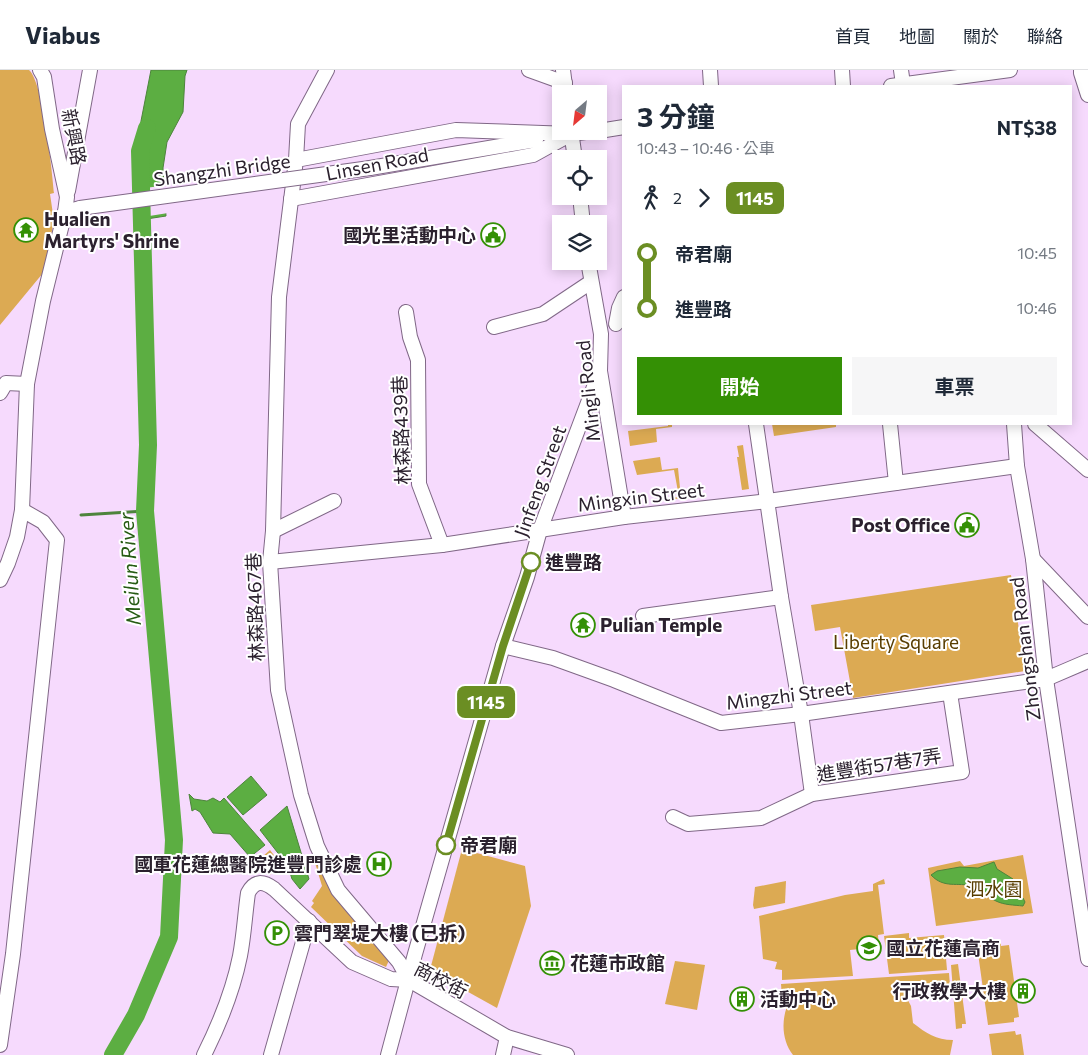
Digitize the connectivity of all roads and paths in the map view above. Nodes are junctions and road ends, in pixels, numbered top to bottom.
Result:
1 (40, 70) edge
2 (90, 70) edge
3 (327, 70) edge
4 (529, 70) edge
5 (710, 70) edge
6 (842, 70) edge
7 (901, 70) edge
8 (1010, 70) edge
9 (1081, 70) edge
10 (969, 77) edge
11 (565, 82) edge
12 (712, 85) edge
13 (843, 85) edge
14 (897, 85) edge
15 (1088, 95) edge
16 (622, 127) edge
17 (608, 130) edge
18 (552, 132) edge
19 (552, 135) edge
20 (558, 140) edge
21 (296, 160) junction
22 (370, 168) joint
23 (67, 197) junction
24 (291, 199) junction
25 (65, 212) junction
26 (589, 270) edge
27 (590, 282) junction
28 (622, 301) edge
29 (406, 312) dead end
30 (620, 324) edge
31 (494, 327) dead end
32 (601, 334) junction
33 (600, 371) junction
34 (27, 384) junction
35 (0, 394) edge
36 (756, 425) edge
37 (890, 425) edge
38 (1014, 425) edge
39 (1037, 425) edge
40 (1018, 466) junction
41 (1088, 470) edge
42 (896, 483) junction
43 (334, 501) dead end
44 (768, 501) junction
45 (22, 510) junction
46 (624, 517) junction
47 (540, 530) junction
48 (272, 531) junction
49 (442, 545) junction
50 (1033, 559) junction
51 (270, 562) junction
52 (0, 580) edge
53 (781, 597) junction
54 (643, 616) dead end
55 (1088, 617) edge
56 (503, 646) junction
57 (1088, 661) edge
58 (1046, 679) junction
59 (950, 693) junction
60 (801, 714) junction
61 (812, 794) junction
62 (673, 817) dead end
63 (309, 921) junction
64 (1086, 923) edge
65 (1088, 959) edge
66 (409, 980) junction
67 (507, 1037) junction
68 (0, 1044) edge
69 (204, 1055) edge
70 (271, 1055) edge
71 (388, 1055) edge
72 (503, 1055) edge
73 (568, 1055) edge

1 - 23 street, 新興路
2 - 23 street
3 - 21 street
4 - 11 street
5 - 12 street
6 - 13 street
7 - 14 street
8 - 10 street
9 - 15 street
10 - 14 street
16 - 17 street
18 - 21 street, Linsen Road
19 - 22 street, Linsen Road
20 - 24 street, Linsen Road
21 - 24 street
22 - 25 street, Shangzhi Bridge, bridge
23 - 25 street, 新興路
24 - 48 street, 林森路467巷
25 - 34 street, 新興路
26 - 27 street, Mingli Road
27 - 31 street
27 - 32 street, Mingli Road
28 - 30 street
29 - 49 street, 林森路439巷
30 - 32 street
32 - 33 street, Mingli Road
33 - 46 street, Mingli Road
33 - 47 street, Jinfeng Street
34 - 35 street
34 - 45 street, 新興路
36 - 44 street
37 - 42 street
38 - 40 street, Zhongshan Road
39 - 41 street
40 - 42 street, Mingxin Street
40 - 50 street, Zhongshan Road
42 - 44 street, Mingxin Street
43 - 48 street
44 - 46 street, Mingxin Street
44 - 53 street
45 - 52 street, 新興路
45 - 68 street
46 - 47 street, Mingxin Street
47 - 49 street, Mingxin Street
47 - 56 street, Jinfeng Street
48 - 51 street, 林森路467巷
49 - 51 street, Mingxin Street
50 - 55 street
50 - 58 street, Zhongshan Road
51 - 66 street, 林森路467巷
53 - 54 street
53 - 60 street
56 - 60 street, Mingzhi Street
56 - 66 street, Jinfeng Street
57 - 58 street, Mingzhi Street
58 - 59 street, Mingzhi Street
58 - 64 street, Zhongshan Road
59 - 60 street, Mingzhi Street
59 - 61 street, 進豐街57巷7弄
60 - 61 street
61 - 62 street, 進豐街57巷7弄
63 - 66 street, 商校街
63 - 69 street, 商校街
63 - 70 street
64 - 65 street, Zhongshan Road
66 - 67 street, 商校街
66 - 71 street, Jinfeng Street
67 - 72 street
67 - 73 street, 商校街

